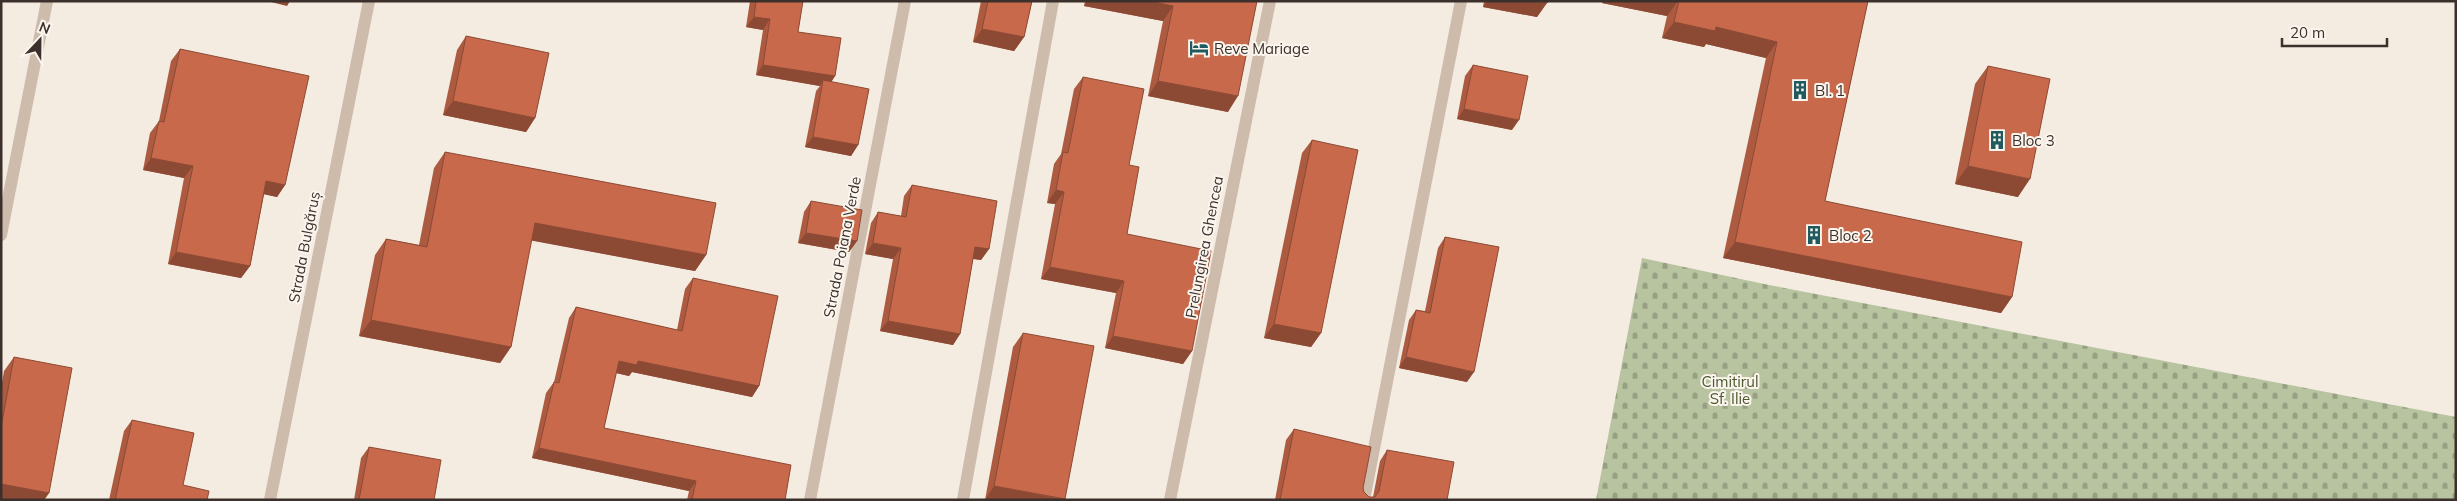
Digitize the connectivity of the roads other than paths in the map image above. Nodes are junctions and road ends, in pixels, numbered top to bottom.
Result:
1 (47, 1) edge
2 (369, 1) edge
3 (905, 1) edge
4 (1053, 1) edge
5 (1270, 1) edge
6 (1461, 1) edge
7 (1, 235) edge
8 (270, 500) edge
9 (810, 500) edge
10 (962, 500) edge
11 (1170, 500) edge
12 (1364, 500) edge

1 - 7 street
2 - 8 street, Strada Bulgăruș
3 - 9 street, Strada Poiana Verde
4 - 10 street
5 - 11 street, Prelungirea Ghencea
6 - 12 street

